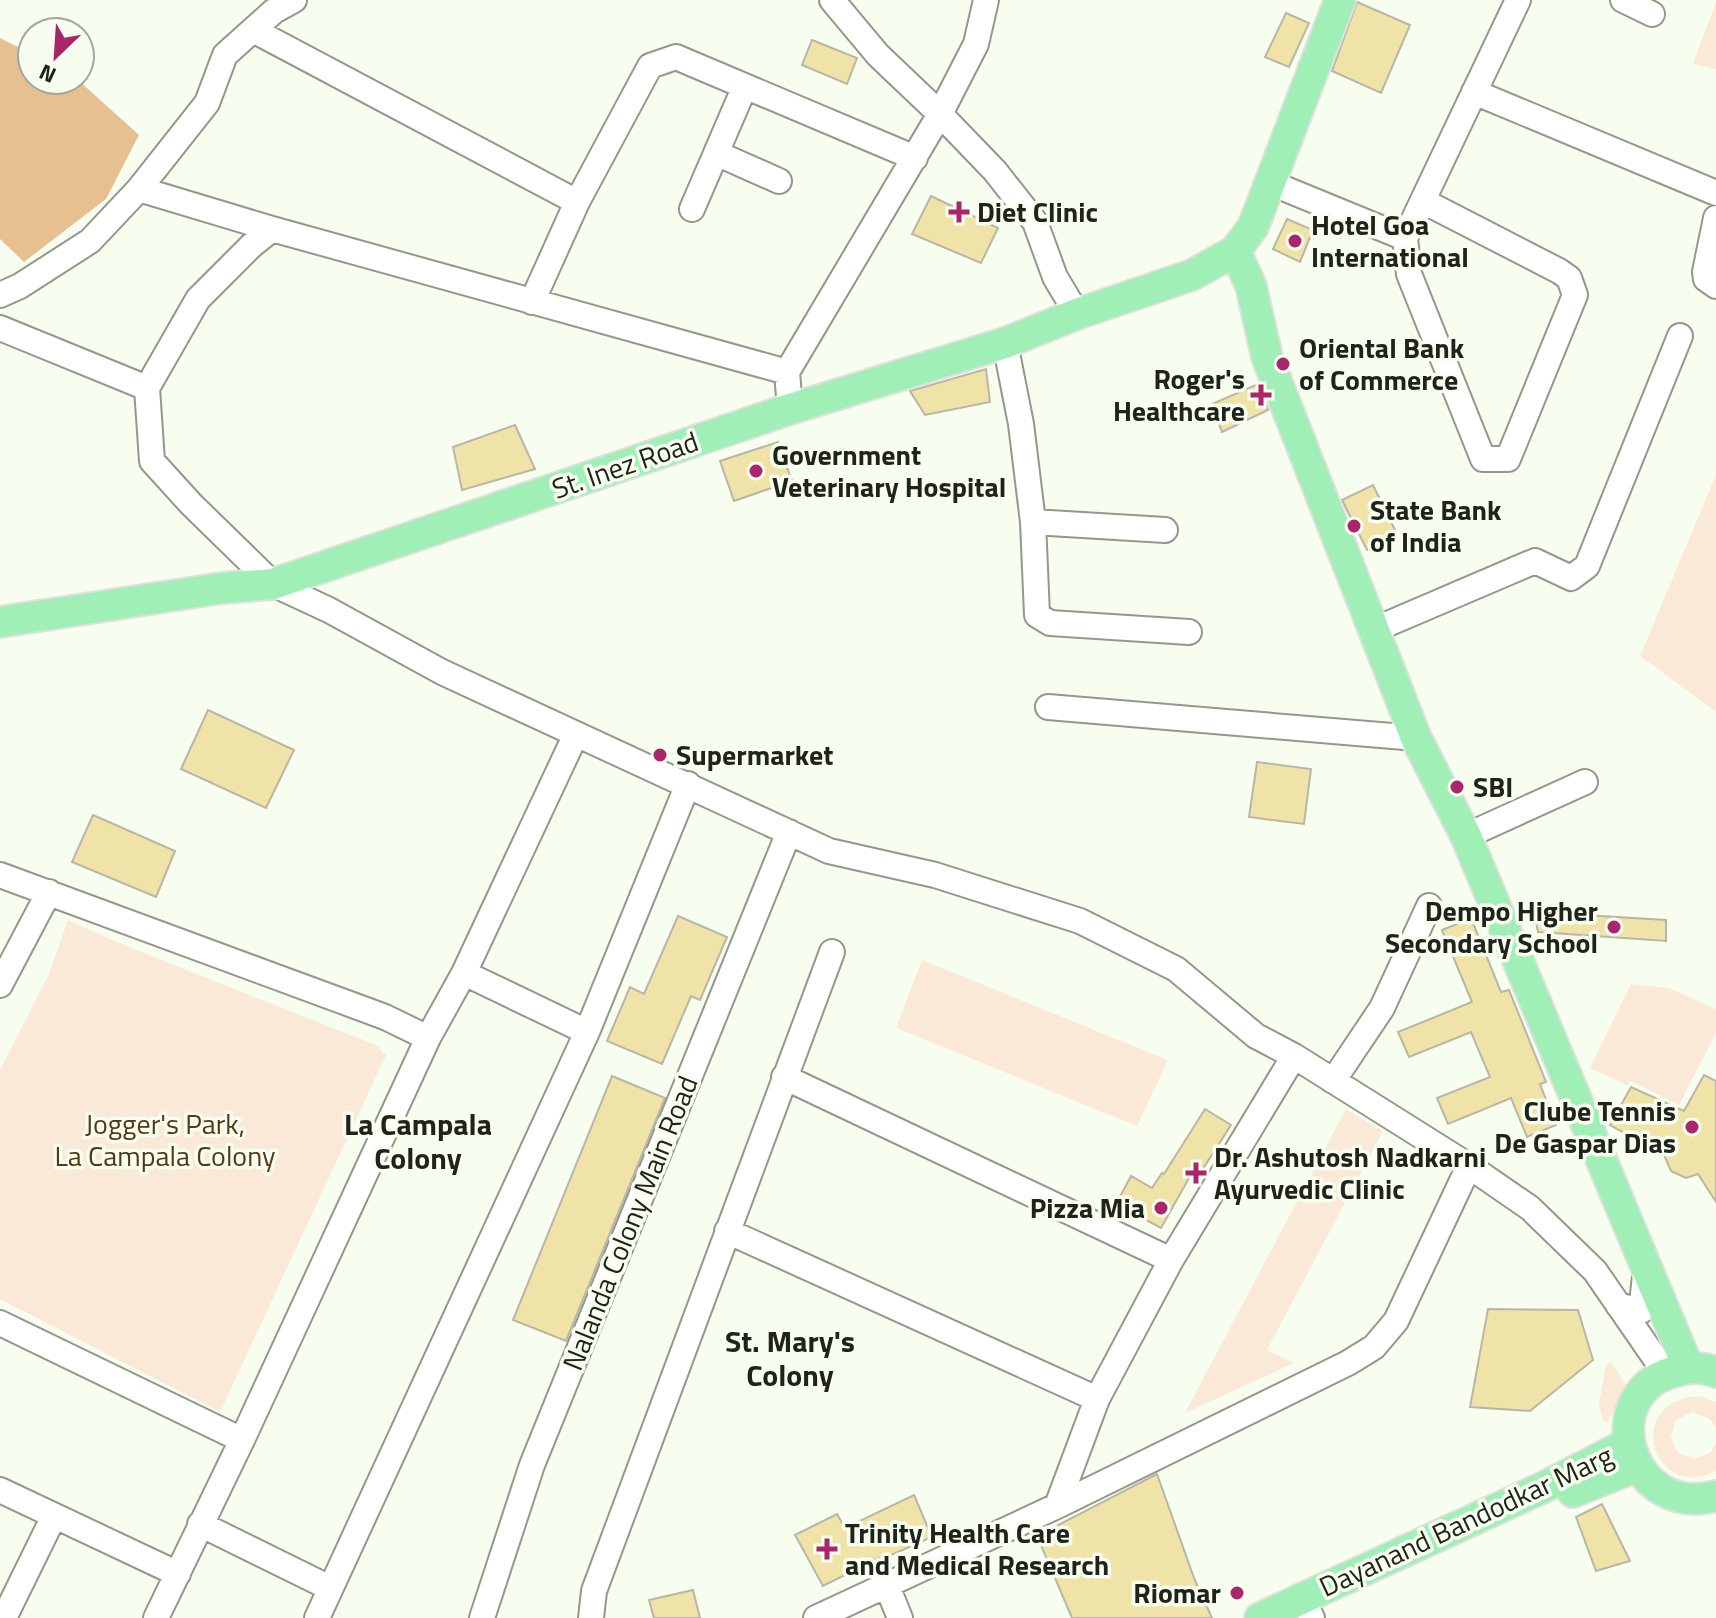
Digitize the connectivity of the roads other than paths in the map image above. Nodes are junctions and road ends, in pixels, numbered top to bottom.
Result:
1 (294, 0) edge
2 (832, 0) edge
3 (986, 0) edge
4 (1340, 0) edge
5 (1518, 0) edge
6 (1623, 0) edge
7 (1652, 14) dead end
8 (253, 30) junction
9 (745, 86) junction
10 (1474, 92) junction
11 (940, 114) junction
12 (716, 153) junction
13 (915, 158) junction
14 (779, 181) dead end
15 (1271, 183) junction
16 (139, 189) junction
17 (1716, 193) edge
18 (1423, 201) junction
19 (577, 202) junction
20 (692, 209) dead end
21 (1716, 218) edge
22 (272, 229) junction
23 (1405, 238) junction
24 (1235, 251) junction
25 (1716, 286) edge
26 (0, 295) edge
27 (532, 302) junction
28 (1077, 314) junction
29 (0, 328) edge
30 (1680, 336) dead end
31 (1005, 343) junction
32 (787, 372) junction
33 (147, 388) junction
34 (790, 409) junction
35 (1033, 522) junction
36 (1165, 530) dead end
37 (273, 584) junction
38 (0, 622) edge
39 (1376, 629) junction
40 (1189, 632) dead end
41 (1048, 707) dead end
42 (576, 734) junction
43 (1416, 738) junction
44 (1585, 782) dead end
45 (688, 784) junction
46 (789, 832) junction
47 (1466, 836) junction
48 (0, 875) edge
49 (49, 892) junction
50 (1429, 906) dead end
51 (832, 952) dead end
52 (464, 973) junction
53 (0, 985) edge
54 (587, 1032) junction
55 (428, 1038) junction
56 (1294, 1056) junction
57 (784, 1077) junction
58 (1333, 1081) junction
59 (1469, 1166) junction
60 (727, 1231) junction
61 (1171, 1260) junction
62 (1646, 1268) junction
63 (1618, 1305) junction
64 (0, 1323) edge
65 (1699, 1369) edge
66 (1097, 1399) junction
67 (242, 1440) junction
68 (1633, 1454) junction
69 (0, 1490) edge
70 (1716, 1496) edge
71 (1057, 1506) junction
72 (54, 1516) junction
73 (200, 1524) junction
74 (178, 1574) junction
75 (887, 1586) junction
76 (330, 1588) junction
77 (1307, 1617) edge
78 (4, 1618) edge
79 (156, 1618) edge
80 (317, 1618) edge
81 (482, 1618) edge
82 (591, 1618) edge
83 (816, 1618) edge
84 (900, 1618) edge
85 (1260, 1618) edge

1 - 8 street
2 - 11 street
3 - 11 street
4 - 15 main road
5 - 10 street
6 - 7 street
8 - 16 street
8 - 19 street
9 - 12 street
9 - 13 street
9 - 19 street
10 - 17 street
10 - 18 street
11 - 13 street
11 - 28 street
12 - 14 street
12 - 20 street
13 - 32 street
15 - 23 street
15 - 24 main road
16 - 22 street
16 - 26 street
18 - 23 street
18 - 23 street
19 - 27 street
21 - 25 street
22 - 27 street
22 - 33 street
24 - 28 main road, St. Inez Road
24 - 39 main road
27 - 32 street
28 - 31 main road, St. Inez Road
29 - 33 street
30 - 39 street
31 - 34 main road, St. Inez Road
31 - 35 street
32 - 34 street
33 - 37 street
34 - 37 main road, St. Inez Road
35 - 36 street
35 - 40 street
37 - 38 main road, St. Inez Road
37 - 42 street
39 - 43 main road
41 - 43 street
42 - 45 street
42 - 52 street
43 - 47 main road
44 - 47 street
45 - 46 street
45 - 54 street
46 - 56 street
46 - 81 street, Nalanda Colony Main Road
47 - 62 main road
48 - 49 street
49 - 53 street
49 - 55 street
50 - 58 street
51 - 57 street
52 - 54 street
52 - 55 street
54 - 76 street
55 - 67 street
56 - 58 street
56 - 61 street
57 - 60 street
57 - 61 street
58 - 59 street
59 - 63 street
59 - 71 street
60 - 66 street
60 - 82 street
61 - 66 street
62 - 63 street
62 - 65 main road
63 - 65 street
64 - 67 street
65 - 68 main road
66 - 71 street
67 - 73 street
68 - 70 main road
68 - 77 main road, Dayanand Bandodkar Marg
68 - 85 main road, Dayanand Bandodkar Marg
69 - 72 street
71 - 75 street
72 - 74 street
72 - 78 street
73 - 74 street
73 - 76 street
74 - 79 street
75 - 83 street
75 - 84 street
76 - 80 street

